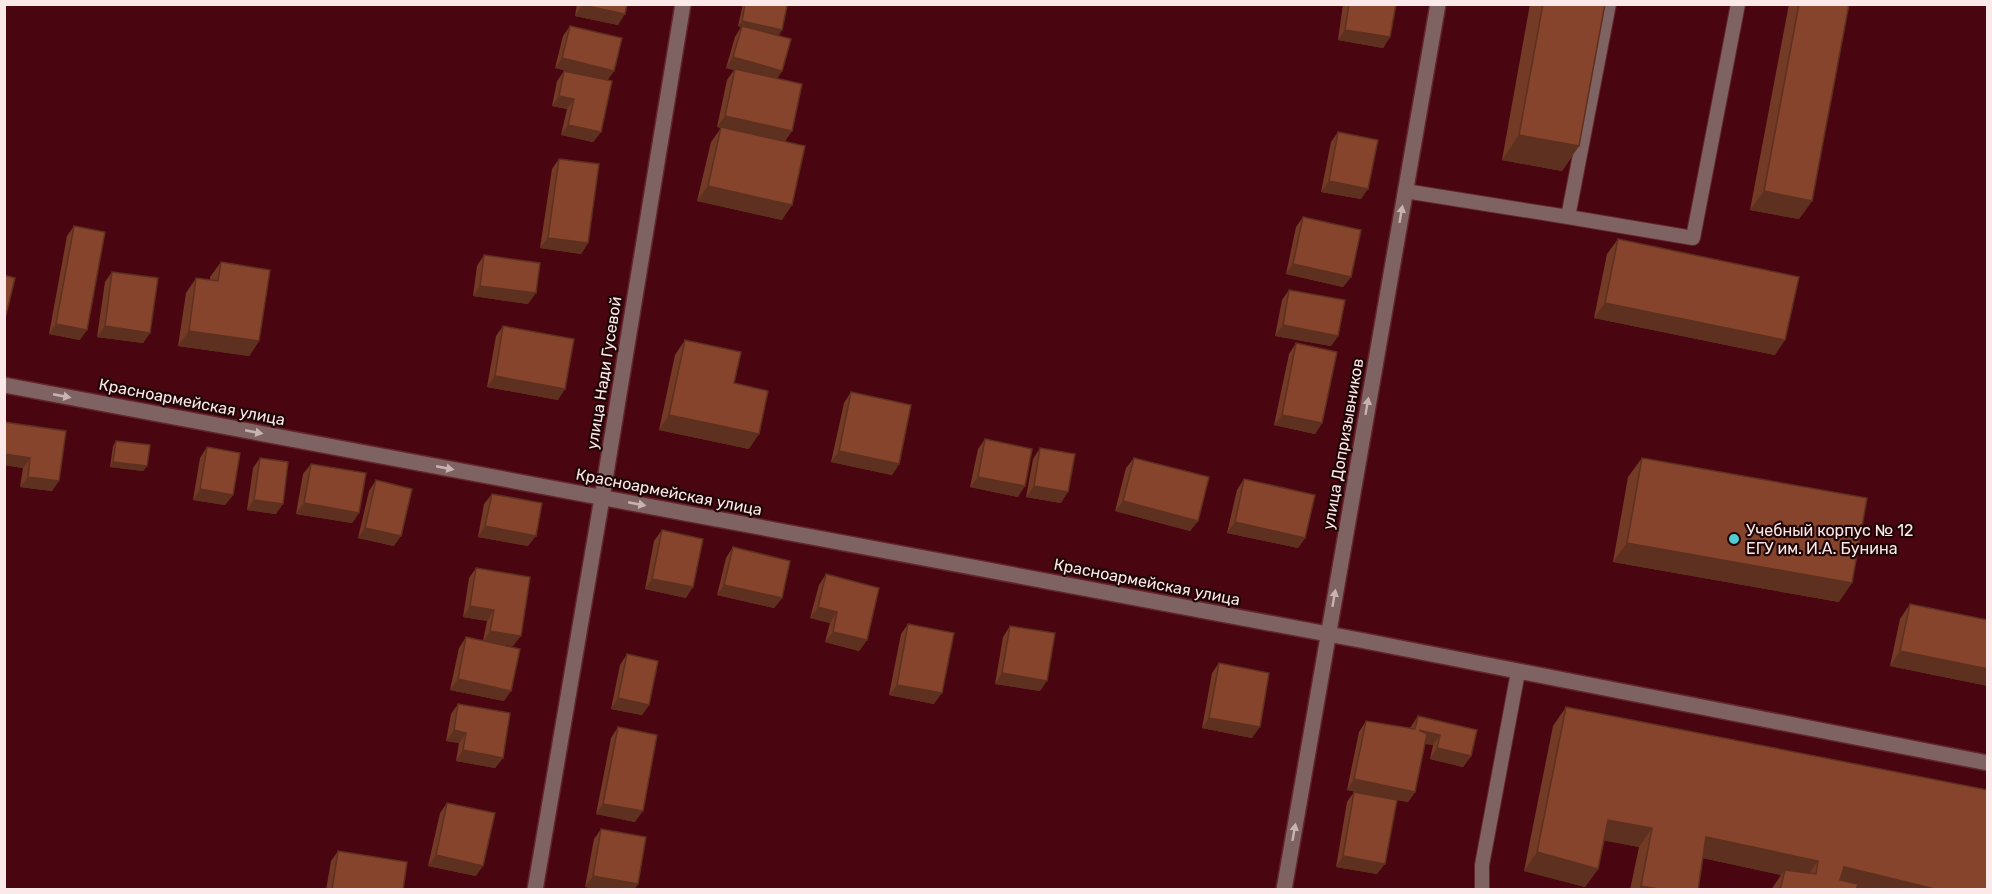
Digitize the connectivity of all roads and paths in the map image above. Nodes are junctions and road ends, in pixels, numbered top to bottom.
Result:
1 (683, 4) edge
2 (1438, 4) edge
3 (1609, 4) edge
4 (1738, 4) edge
5 (1405, 191) junction
6 (1568, 217) junction
7 (4, 385) edge
8 (602, 498) junction
9 (1328, 635) junction
10 (1518, 672) junction
11 (1988, 763) edge
12 (535, 890) edge
13 (1284, 890) edge
14 (1482, 890) edge

1 - 8 street, улица Нади Гусевой
2 - 5 street, улица Допризывников
3 - 6 lane
4 - 6 lane
5 - 6 lane
9 -> 5 street, улица Допризывников
7 -> 8 street, Красноармейская улица
8 -> 9 street, Красноармейская улица
8 - 12 street, улица Нади Гусевой
9 - 10 street, Красноармейская улица
13 -> 9 street, улица Допризывников
10 - 11 street, Красноармейская улица
10 - 14 lane

